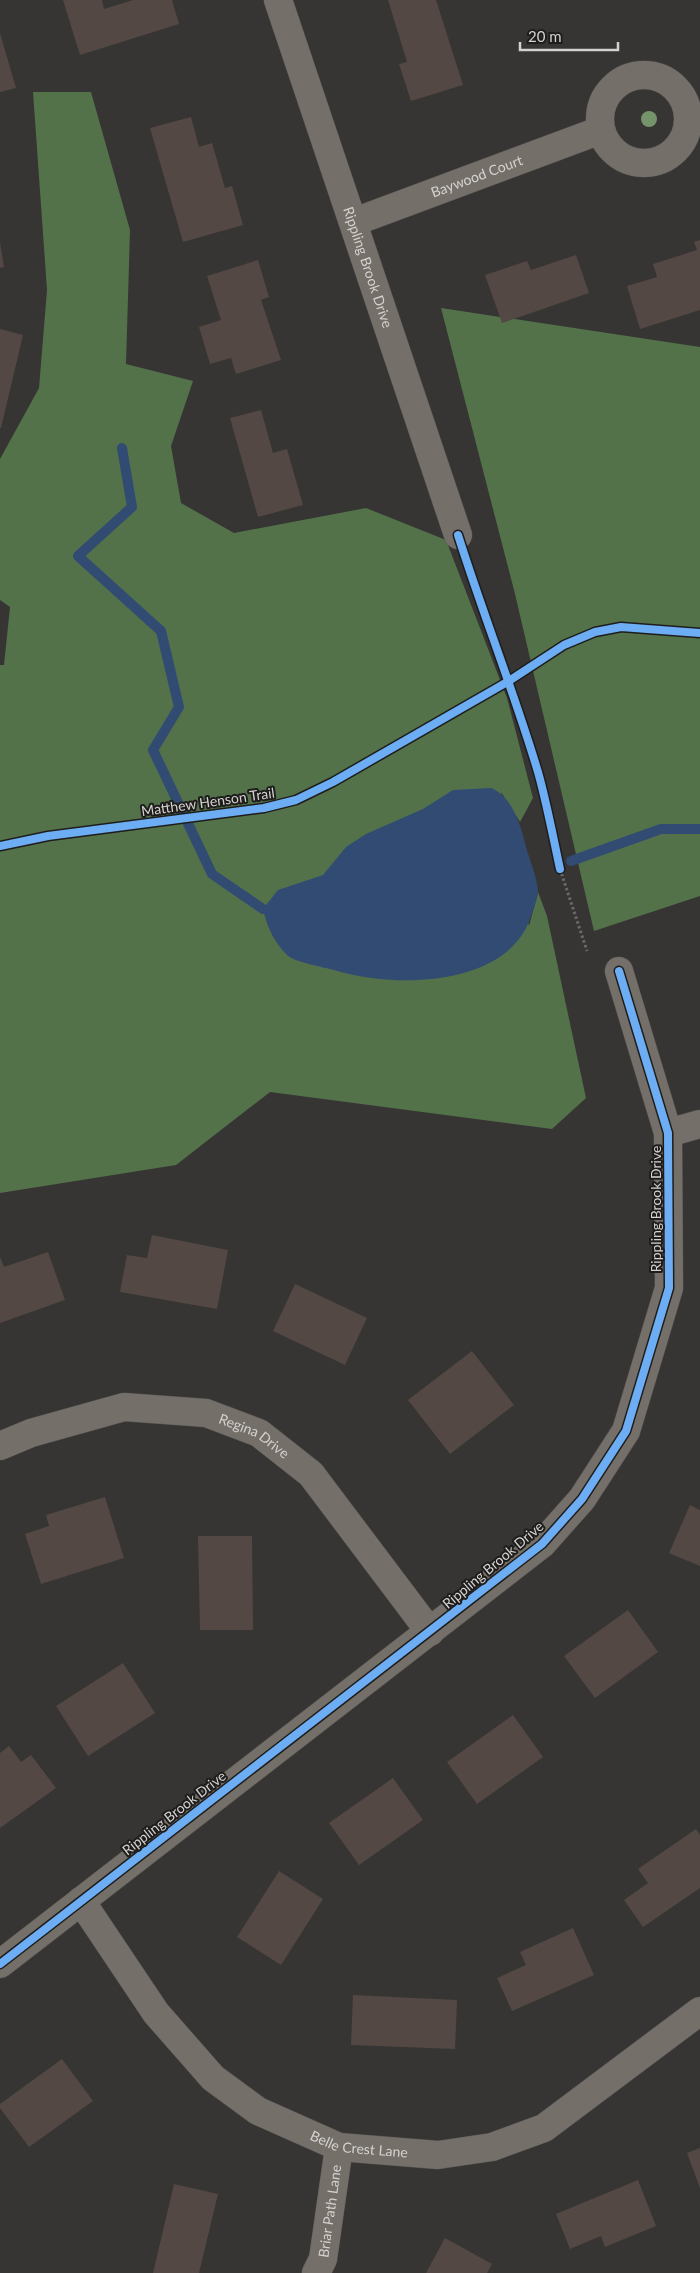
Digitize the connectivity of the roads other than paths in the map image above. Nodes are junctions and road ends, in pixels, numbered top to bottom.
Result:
1 (278, 0) edge
2 (601, 130) dead end
3 (354, 222) junction
4 (458, 535) dead end
5 (619, 971) dead end
6 (700, 1124) edge
7 (668, 1134) junction
8 (0, 1446) edge
9 (430, 1632) junction
10 (80, 1901) junction
11 (0, 1964) edge
12 (700, 2010) edge
13 (339, 2147) junction
14 (316, 2273) edge

1 - 3 street, Rippling Brook Drive
2 - 3 street, Baywood Court
3 - 4 street, Rippling Brook Drive
5 - 7 street, Rippling Brook Drive
6 - 7 street
7 - 9 street, Rippling Brook Drive
8 - 9 street, Regina Drive
9 - 10 street, Rippling Brook Drive
10 - 11 street, Rippling Brook Drive
10 - 13 street, Belle Crest Lane
12 - 13 street, Belle Crest Lane
13 - 14 street, Briar Path Lane

